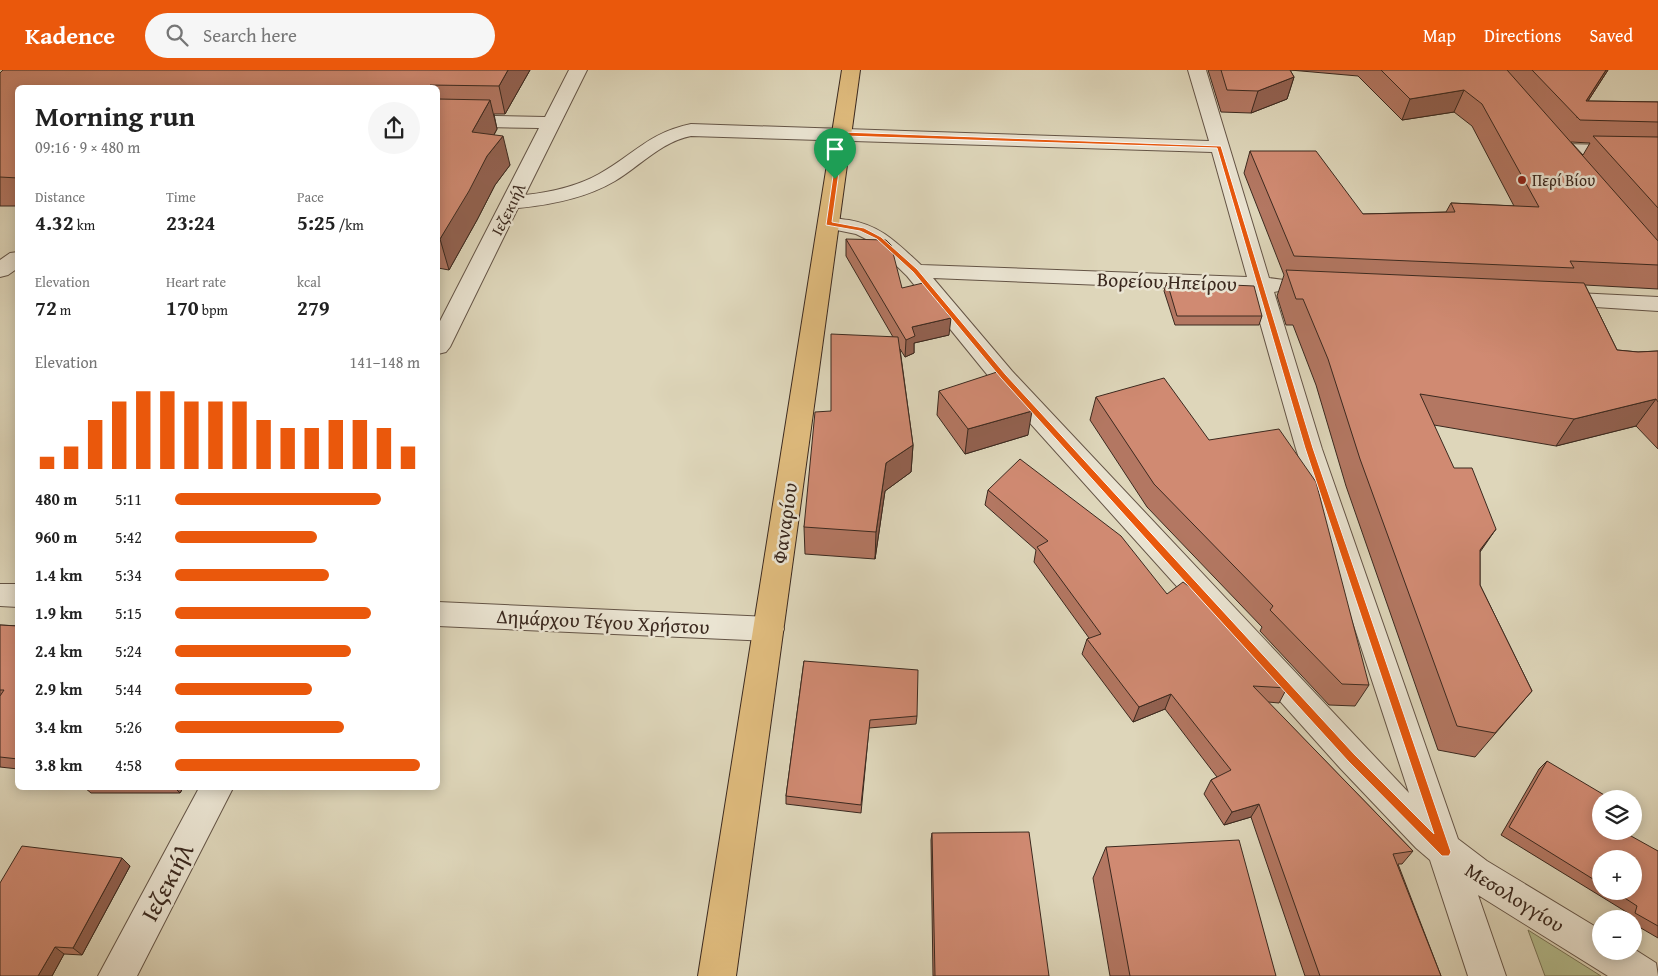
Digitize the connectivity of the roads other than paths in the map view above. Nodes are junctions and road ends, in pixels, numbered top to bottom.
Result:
1 (578, 70) edge
2 (851, 70) edge
3 (1197, 70) edge
4 (440, 120) edge
5 (551, 123) junction
6 (842, 134) junction
7 (1549, 135) edge
8 (1219, 147) junction
9 (1562, 150) junction
10 (1658, 152) edge
11 (1575, 165) edge
12 (511, 203) junction
13 (829, 223) junction
14 (15, 260) edge
15 (0, 270) edge
16 (915, 270) junction
17 (1260, 284) junction
18 (1300, 286) edge
19 (1539, 298) edge
20 (1658, 304) edge
21 (440, 343) edge
22 (0, 595) edge
23 (15, 596) edge
24 (440, 614) edge
25 (769, 629) junction
26 (215, 790) edge
27 (1446, 852) junction
28 (1592, 945) edge
29 (1617, 960) edge
30 (117, 976) edge
31 (717, 976) edge
32 (1487, 976) edge
33 (1643, 976) edge

1 - 5 street, Ιεζεκιήλ
2 - 6 main road, Φαναρίου
3 - 8 street
4 - 5 street
5 - 12 street, Ιεζεκιήλ
6 - 8 street
6 - 12 street
6 - 13 main road, Φαναρίου
7 - 9 street
8 - 17 street
9 - 10 street
9 - 11 street
12 - 21 street, Ιεζεκιήλ
13 - 16 street, Μεσολογγίου
13 - 25 main road, Φαναρίου
14 - 15 street
16 - 17 street, Βορείου Ηπείρου
16 - 27 street, Μεσολογγίου
17 - 18 street, Βορείου Ηπείρου
17 - 27 street
19 - 20 street
22 - 23 street
24 - 25 street, Δημάρχου Τέγου Χρήστου
25 - 31 main road, Φαναρίου
26 - 30 street, Ιεζεκιήλ
27 - 28 street, Μεσολογγίου
27 - 32 street
29 - 33 street, Μεσολογγίου

